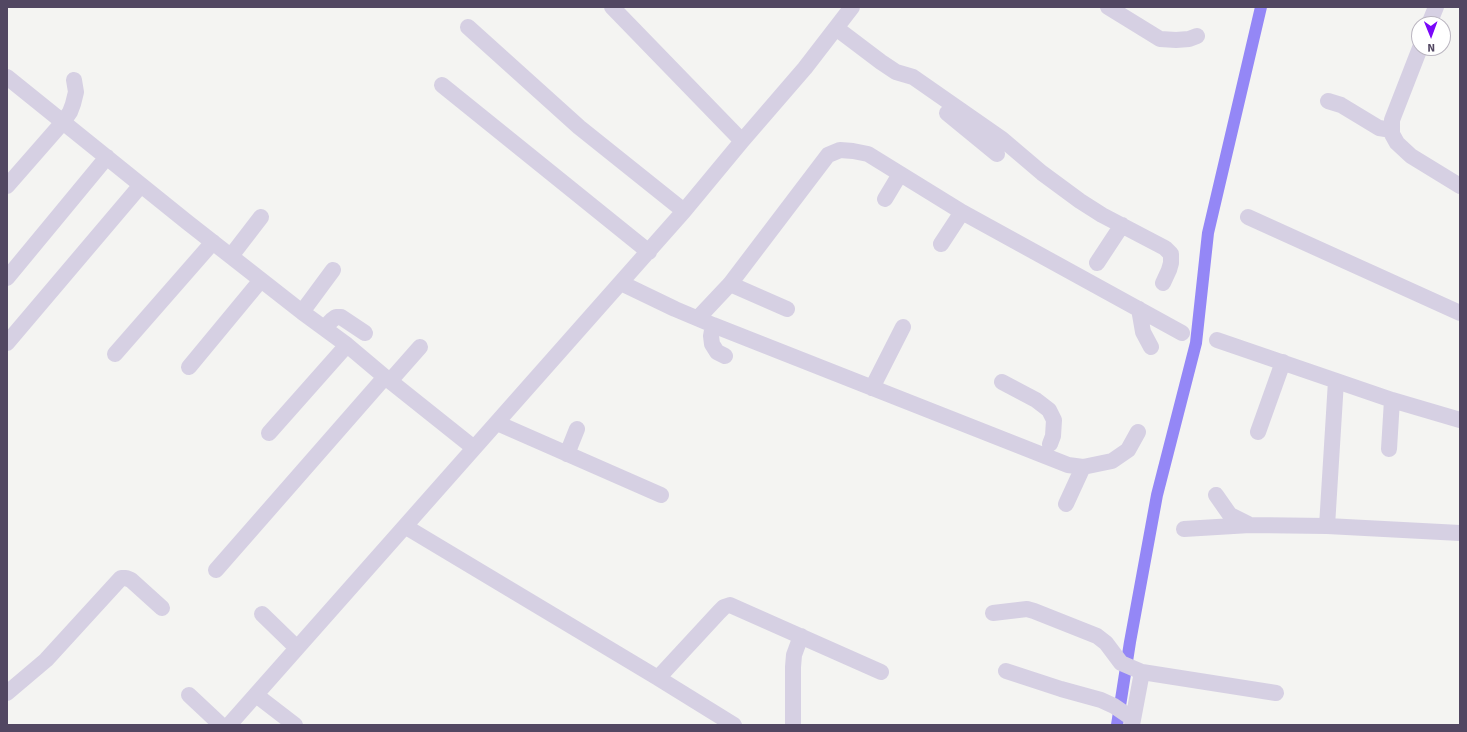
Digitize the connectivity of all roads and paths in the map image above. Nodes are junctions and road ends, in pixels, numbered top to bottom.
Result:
1 (612, 7) edge
2 (850, 7) edge
3 (1108, 7) edge
4 (468, 27) dead end
5 (836, 28) junction
6 (1197, 36) dead end
7 (1417, 56) edge
8 (896, 72) junction
9 (7, 77) edge
10 (74, 80) dead end
11 (442, 85) dead end
12 (1328, 101) dead end
13 (63, 122) junction
14 (1392, 130) junction
15 (742, 141) junction
16 (998, 154) dead end
17 (107, 157) junction
18 (900, 174) junction
19 (141, 185) junction
20 (7, 186) edge
21 (1460, 186) edge
22 (885, 199) dead end
23 (684, 211) junction
24 (962, 212) junction
25 (261, 217) dead end
26 (1248, 217) dead end
27 (1122, 225) junction
28 (212, 242) junction
29 (941, 244) dead end
30 (649, 252) junction
31 (231, 256) junction
32 (1097, 263) dead end
33 (333, 270) dead end
34 (7, 278) edge
35 (262, 280) junction
36 (621, 283) junction
37 (1163, 283) dead end
38 (730, 284) junction
39 (787, 309) dead end
40 (1139, 309) junction
41 (302, 312) junction
42 (1460, 313) edge
43 (698, 318) junction
44 (713, 324) junction
45 (903, 327) dead end
46 (324, 328) junction
47 (365, 332) dead end
48 (1182, 333) dead end
49 (1217, 340) dead end
50 (7, 342) edge
51 (347, 345) junction
52 (420, 347) dead end
53 (1151, 347) dead end
54 (114, 354) dead end
55 (725, 356) dead end
56 (1283, 362) junction
57 (189, 367) dead end
58 (388, 379) junction
59 (1336, 381) junction
60 (1002, 382) dead end
61 (872, 388) junction
62 (1392, 400) junction
63 (1460, 420) edge
64 (496, 423) junction
65 (577, 429) dead end
66 (1138, 432) dead end
67 (1258, 432) dead end
68 (269, 433) dead end
69 (474, 448) junction
70 (1389, 448) dead end
71 (1047, 451) junction
72 (567, 454) junction
73 (1084, 467) junction
74 (1216, 494) dead end
75 (661, 495) dead end
76 (1066, 504) dead end
77 (1250, 525) junction
78 (1327, 526) junction
79 (406, 527) junction
80 (1184, 529) dead end
81 (1460, 533) edge
82 (216, 570) dead end
83 (162, 608) dead end
84 (993, 613) dead end
85 (262, 614) dead end
86 (801, 636) junction
87 (297, 648) junction
88 (1133, 668) junction
89 (1006, 671) dead end
90 (881, 672) dead end
91 (658, 678) junction
92 (7, 693) edge
93 (1276, 693) dead end
94 (189, 695) dead end
95 (256, 695) junction
96 (1131, 720) edge
97 (221, 725) edge
98 (229, 725) edge
99 (296, 725) edge
100 (734, 725) edge
101 (792, 725) edge

1 - 15 street
2 - 5 street
3 - 6 street
4 - 23 street
5 - 8 street
5 - 15 street
7 - 14 street
8 - 16 street
8 - 27 street
9 - 13 street
10 - 13 street
11 - 30 street
12 - 14 street
13 - 17 street
13 - 20 street
14 - 21 street
15 - 23 street
17 - 19 street
17 - 34 street
18 - 22 street
18 - 24 street
18 - 38 street
19 - 28 street
19 - 50 street
23 - 30 street
24 - 29 street
24 - 40 street
25 - 31 street
26 - 42 street
27 - 32 street
27 - 37 street
28 - 31 street
28 - 54 street
30 - 36 street
31 - 35 street
33 - 41 street
35 - 41 street
35 - 57 street
36 - 43 street
36 - 64 street
38 - 39 street
38 - 43 street
40 - 48 street
40 - 53 street
41 - 46 street
43 - 44 street
44 - 55 street
44 - 61 street
45 - 61 street
46 - 47 street
46 - 51 street
49 - 56 street
51 - 58 street
51 - 68 street
52 - 58 street
56 - 59 street
56 - 67 street
58 - 69 street
58 - 82 street
59 - 62 street
59 - 78 street
60 - 71 street
61 - 71 street
62 - 63 street
62 - 70 street
64 - 69 street
64 - 72 street
65 - 72 street
66 - 73 street
69 - 79 street
71 - 73 street
72 - 75 street
73 - 76 street
74 - 77 street
77 - 78 street
77 - 80 street
78 - 81 street
79 - 87 street
79 - 91 street
83 - 92 street
84 - 88 street
85 - 87 street
86 - 90 street
86 - 91 street
86 - 101 street
87 - 95 street
88 - 93 street
88 - 96 street
89 - 96 street
91 - 100 street
94 - 97 street
95 - 98 street
95 - 99 street

